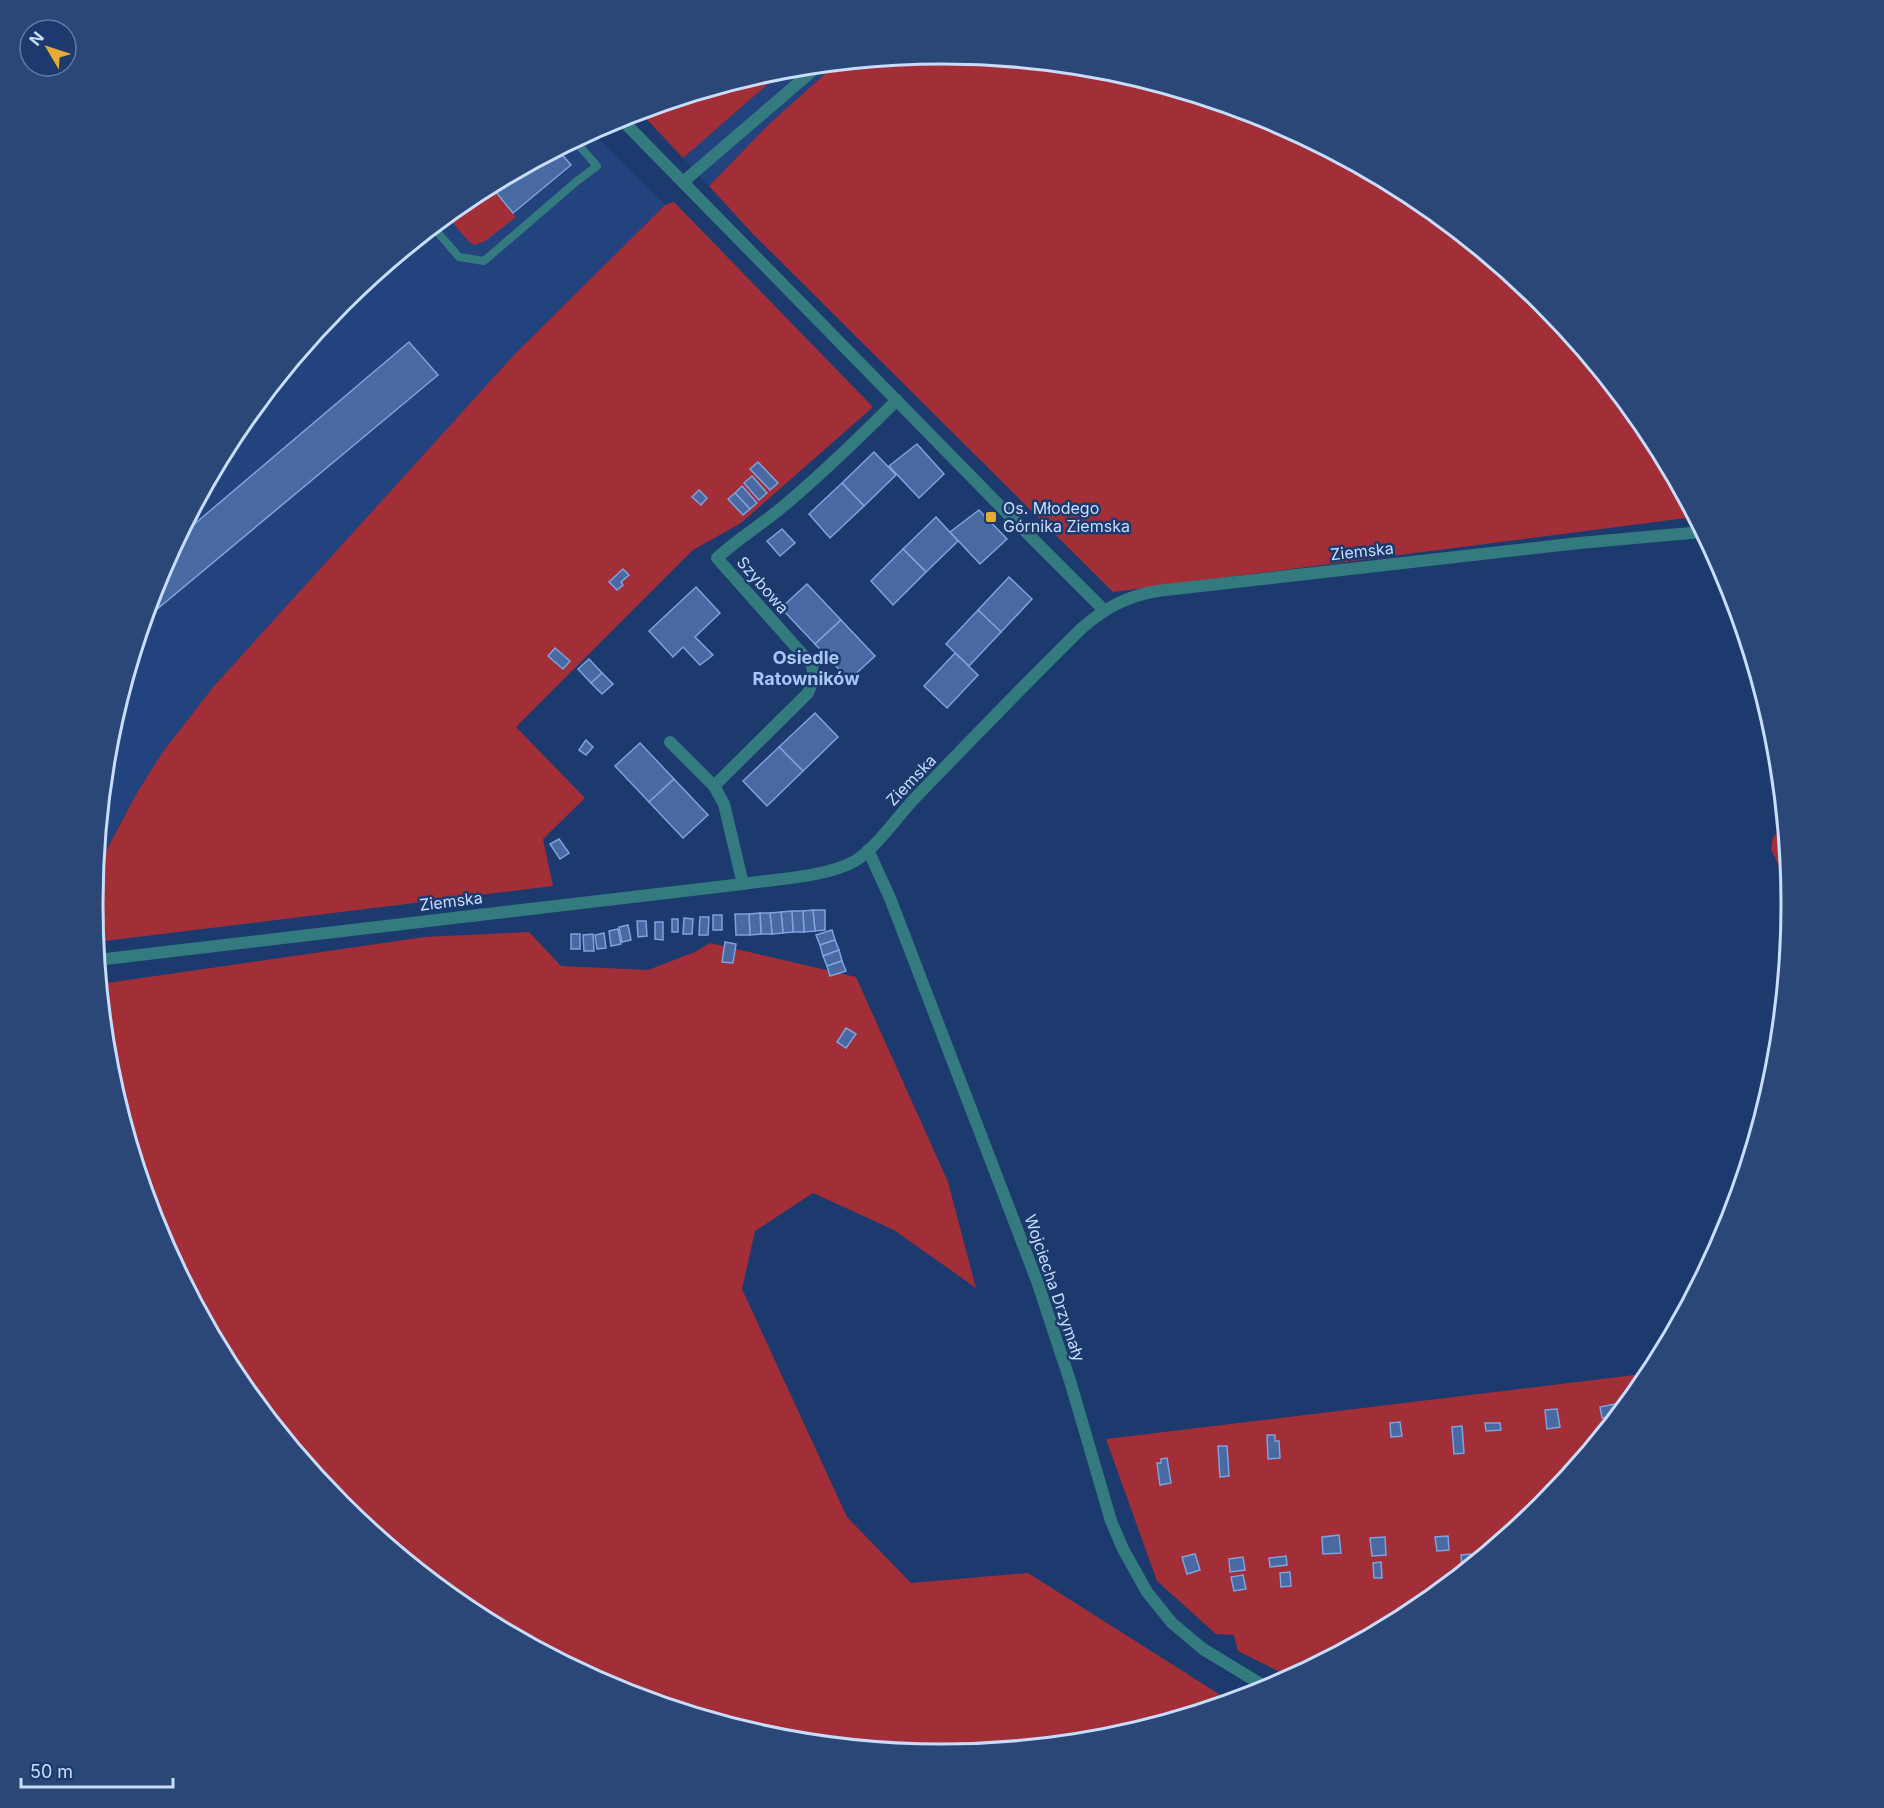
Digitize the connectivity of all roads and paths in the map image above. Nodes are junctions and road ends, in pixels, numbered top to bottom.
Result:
1 (806, 76) edge
2 (627, 126) edge
3 (580, 147) edge
4 (683, 183) junction
5 (438, 233) edge
6 (897, 400) junction
7 (1695, 533) edge
8 (1104, 610) junction
9 (670, 742) dead end
10 (714, 786) junction
11 (868, 849) junction
12 (743, 884) junction
13 (104, 959) edge
14 (1257, 1682) edge

1 - 4 street
2 - 4 street
3 - 5 lane
4 - 6 street
6 - 8 street
6 - 10 street, Szybowa
7 - 8 street, Ziemska
8 - 11 street, Ziemska
9 - 10 street
10 - 12 street
11 - 12 street, Ziemska
11 - 14 street, Wojciecha Drzymały
12 - 13 street, Ziemska

